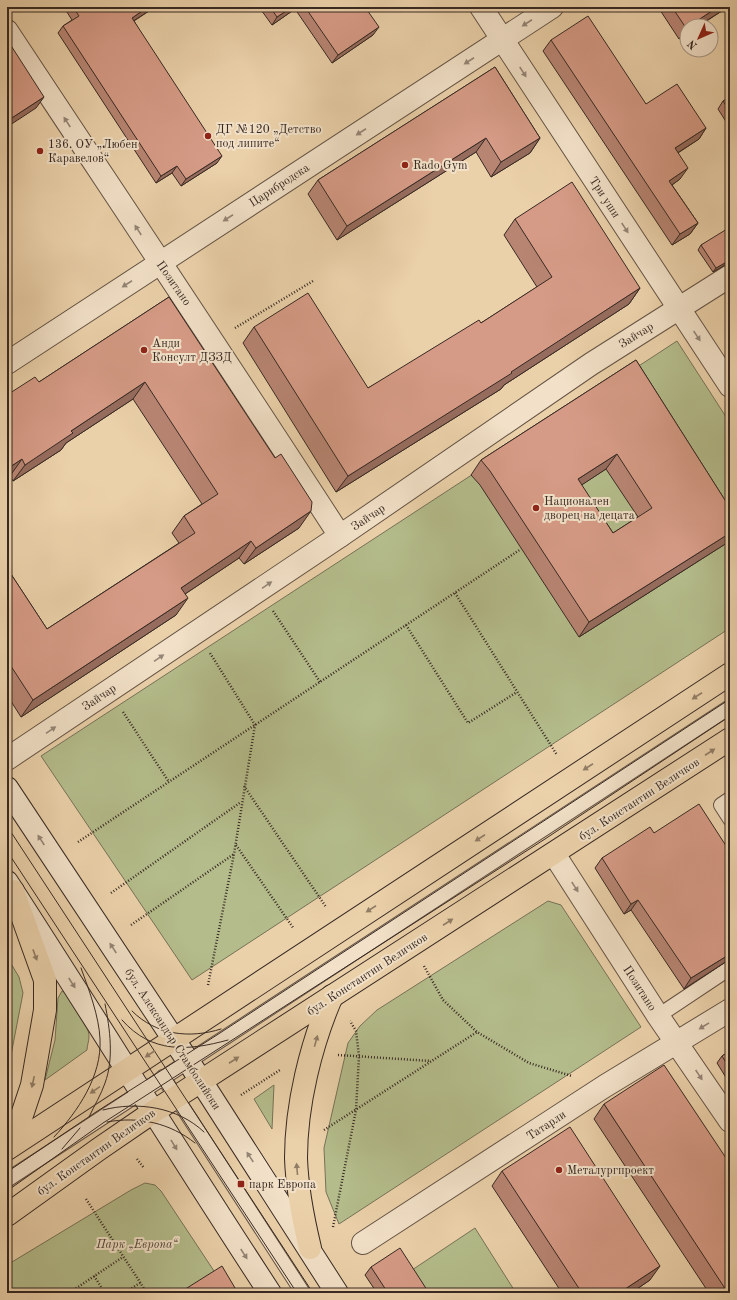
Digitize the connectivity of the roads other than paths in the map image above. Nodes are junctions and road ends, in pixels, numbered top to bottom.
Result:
1 (481, 7) edge
2 (552, 7) edge
3 (7, 30) edge
4 (502, 40) junction
5 (160, 263) junction
6 (730, 276) edge
7 (678, 309) junction
8 (7, 363) edge
9 (730, 386) edge
10 (340, 536) junction
11 (730, 674) edge
12 (730, 707) edge
13 (730, 739) edge
14 (7, 759) edge
15 (7, 788) edge
16 (730, 799) edge
17 (730, 820) edge
18 (554, 854) junction
19 (10, 887) edge
20 (730, 968) edge
21 (332, 996) junction
22 (730, 1010) edge
23 (658, 1016) junction
24 (173, 1039) junction
25 (678, 1043) junction
26 (188, 1061) junction
27 (127, 1069) junction
28 (163, 1077) junction
29 (201, 1081) junction
30 (141, 1092) junction
31 (176, 1097) junction
32 (153, 1112) junction
33 (730, 1121) edge
34 (7, 1142) edge
35 (7, 1149) edge
36 (7, 1180) edge
37 (7, 1215) edge
38 (363, 1243) dead end
39 (310, 1248) junction
40 (270, 1293) edge
41 (303, 1293) edge
42 (337, 1293) edge

1 - 4 street, Три уши
2 -> 4 street, Царибродска
5 -> 3 street, Позитано
4 -> 5 street, Царибродска
4 -> 7 street, Три уши
5 -> 8 street, Царибродска
5 - 10 street, Позитано
6 - 7 street, Зайчар
7 -> 9 street, Три уши
7 - 10 street, Зайчар
14 -> 10 street, Зайчар
11 -> 24 main road
12 - 26 lane, бул. Константин Величков
18 -> 13 main road, бул. Константин Величков
24 -> 15 street, бул. Александър Стамболийски
16 - 17 lane
21 -> 18 main road, бул. Константин Величков
18 -> 23 street, Позитано
19 -> 27 street
19 -> 34 main road
20 - 23 lane
29 -> 21 main road, бул. Константин Величков
39 -> 21 main road
22 -> 25 street, Татарли
23 - 25 street, Позитано
24 - 26 street, бул. Александър Стамболийски
24 -> 27 main road
25 -> 33 street, Позитано
25 - 38 street, Татарли
26 - 28 lane, бул. Константин Величков
26 - 29 street, бул. Александър Стамболийски
27 - 30 street
27 -> 35 main road
28 - 30 lane, бул. Константин Величков
28 - 31 lane
29 - 31 main road, бул. Константин Величков
39 -> 29 street, бул. Александър Стамболийски
30 - 32 street
30 - 36 lane, бул. Константин Величков
31 - 32 main road, бул. Константин Величков
31 - 41 lane
32 - 37 main road, бул. Константин Величков
32 -> 40 street
39 - 42 street, бул. Александър Стамболийски

